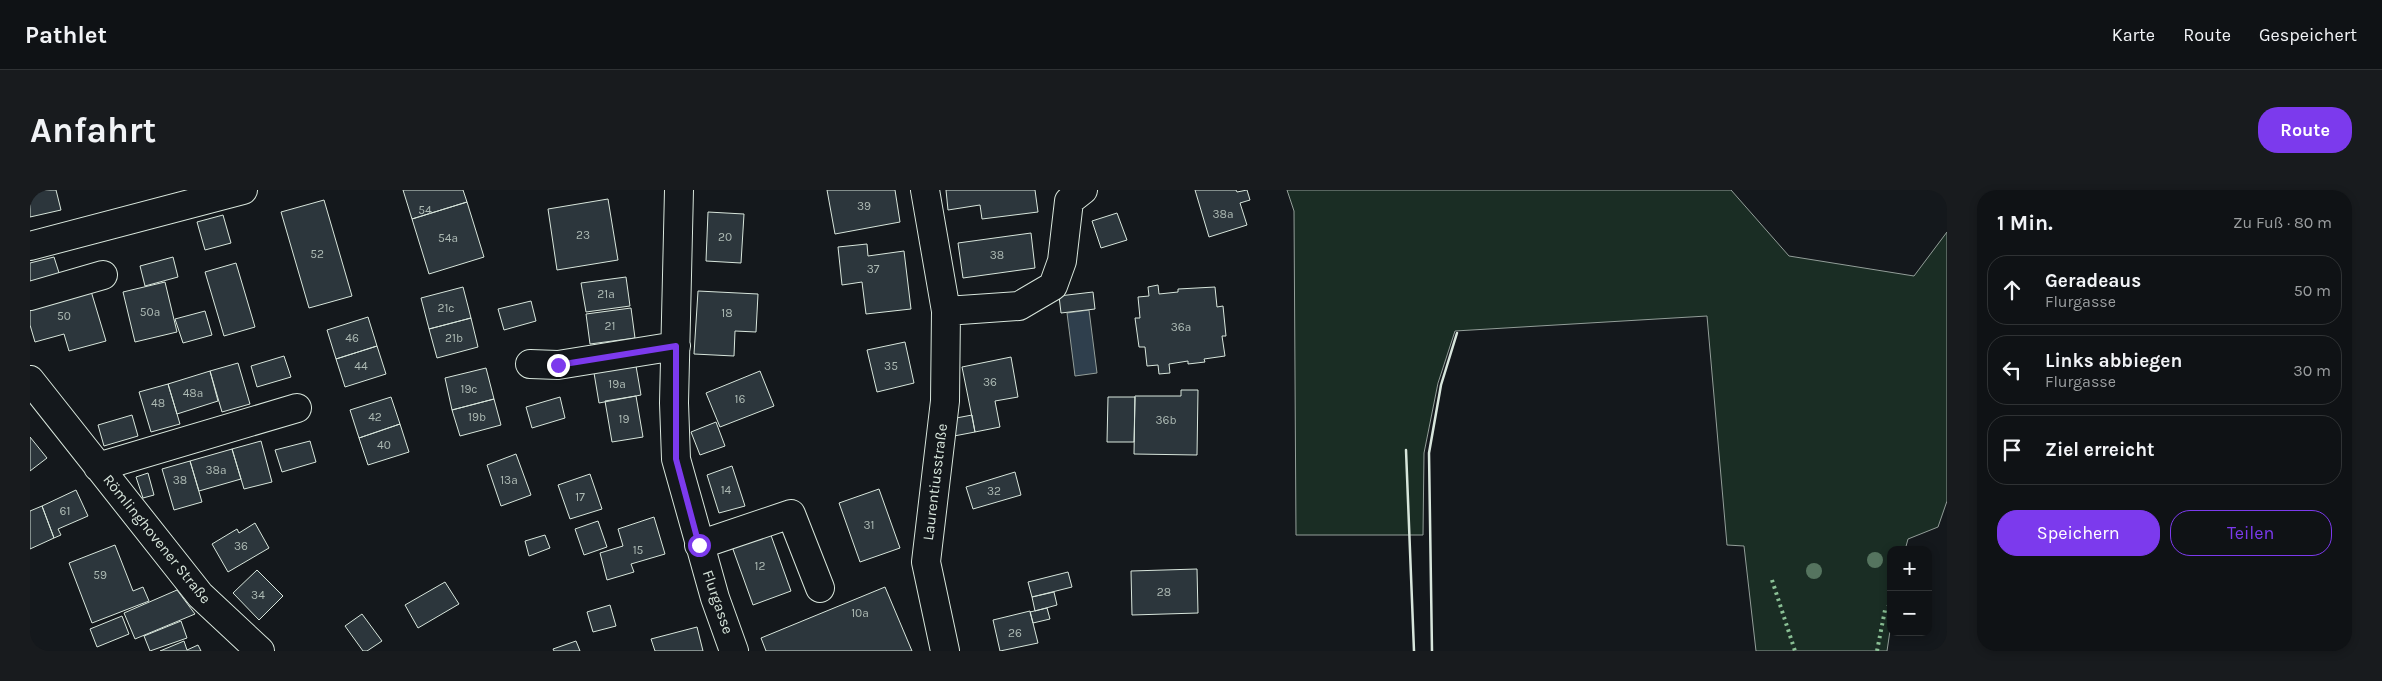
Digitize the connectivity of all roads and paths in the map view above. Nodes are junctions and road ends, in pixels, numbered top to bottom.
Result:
1 (243, 190) edge
2 (679, 190) edge
3 (925, 190) edge
4 (1083, 190) edge
5 (30, 246) edge
6 (103, 275) dead end
7 (30, 296) edge
8 (946, 311) junction
9 (676, 346) junction
10 (530, 364) dead end
11 (32, 387) edge
12 (298, 408) dead end
13 (98, 467) junction
14 (699, 545) junction
15 (820, 588) dead end
16 (260, 651) edge
17 (734, 651) edge
18 (945, 651) edge

1 - 5 street
2 - 9 street, Flurgasse
3 - 8 street, Laurentiusstraße
4 - 8 street
6 - 7 street
8 - 18 street, Laurentiusstraße
9 - 10 street
9 - 14 street, Flurgasse
11 - 13 street, Römlinghovener Straße
12 - 13 street, Römlinghovener Straße
13 - 16 street, Römlinghovener Straße
14 - 15 street
14 - 17 street, Flurgasse

